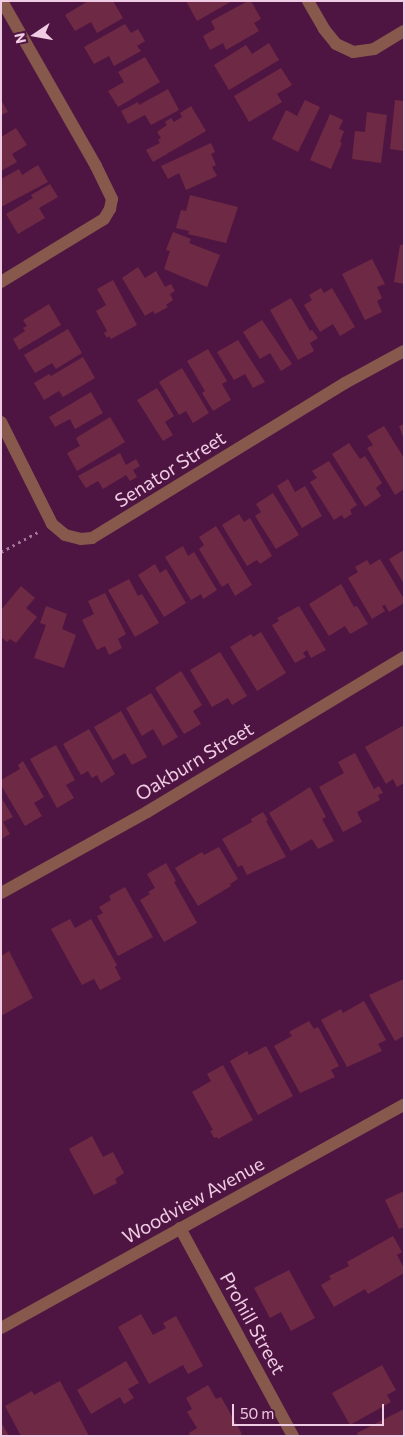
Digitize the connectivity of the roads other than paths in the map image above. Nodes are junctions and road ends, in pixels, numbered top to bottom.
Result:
1 (2, 1) edge
2 (308, 1) edge
3 (404, 31) edge
4 (1, 282) edge
5 (404, 351) edge
6 (1, 422) edge
7 (404, 657) edge
8 (1, 893) edge
9 (404, 1105) edge
10 (180, 1228) junction
11 (1, 1328) edge
12 (293, 1436) edge

1 - 4 street
2 - 3 street
5 - 6 street, Senator Street
7 - 8 street, Oakburn Street
9 - 10 street, Woodview Avenue
10 - 11 street, Woodview Avenue
10 - 12 street, Prohill Street

